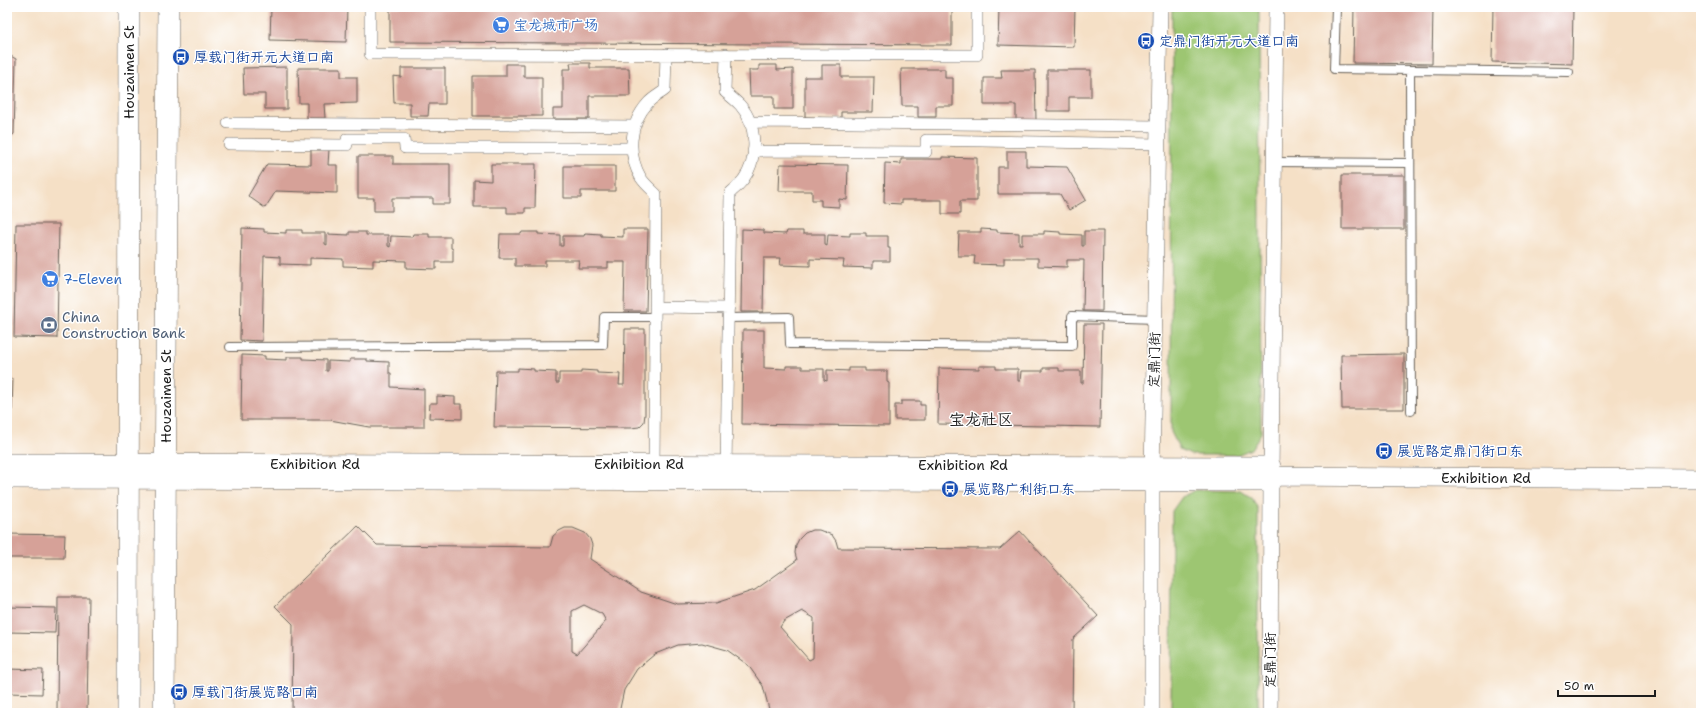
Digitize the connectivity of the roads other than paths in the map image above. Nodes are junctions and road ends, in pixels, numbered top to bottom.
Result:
1 (129, 7) edge
2 (168, 7) edge
3 (370, 7) edge
4 (977, 7) edge
5 (1160, 7) edge
6 (1276, 7) edge
7 (1336, 7) edge
8 (666, 54) junction
9 (726, 54) junction
10 (1410, 70) junction
11 (1569, 72) dead end
12 (750, 122) junction
13 (228, 123) dead end
14 (635, 126) junction
15 (1158, 126) junction
16 (229, 144) dead end
17 (1158, 144) junction
18 (632, 148) junction
19 (754, 151) junction
20 (1274, 162) junction
21 (1410, 163) junction
22 (655, 312) junction
23 (729, 313) junction
24 (1155, 319) junction
25 (230, 347) dead end
26 (1411, 411) dead end
27 (7, 463) edge
28 (128, 472) junction
29 (165, 472) junction
30 (654, 472) junction
31 (726, 473) junction
32 (1152, 473) junction
33 (1271, 474) junction
34 (7, 479) edge
35 (1701, 479) edge
36 (128, 713) edge
37 (164, 713) edge
38 (1152, 713) edge
39 (1270, 713) edge

1 - 28 main road, Houzaimen St
2 - 29 main road, Houzaimen St
3 - 8 street
4 - 9 street
5 - 15 street, 定鼎门街
6 - 20 street, 定鼎门街
7 - 10 lane
8 - 9 street
8 - 14 street
9 - 12 street
10 - 11 lane
10 - 21 lane
12 - 15 street
12 - 19 street
13 - 14 street
14 - 18 street
15 - 17 street, 定鼎门街
16 - 18 street
17 - 19 street
17 - 24 street, 定鼎门街
18 - 22 street
19 - 23 street
20 - 21 lane
20 - 33 street, 定鼎门街
21 - 26 lane
22 - 23 street
22 - 25 lane
22 - 30 street
23 - 24 lane
23 - 31 street
24 - 32 street, 定鼎门街
27 - 28 street, Exhibition Rd
28 - 29 street, Exhibition Rd
28 - 34 street, Exhibition Rd
28 - 36 main road, Houzaimen St
29 - 30 street, Exhibition Rd
29 - 37 main road, Houzaimen St
30 - 31 street, Exhibition Rd
31 - 32 street, Exhibition Rd
32 - 33 street, Exhibition Rd
32 - 38 street, 定鼎门街
33 - 35 street, Exhibition Rd
33 - 39 street, 定鼎门街

